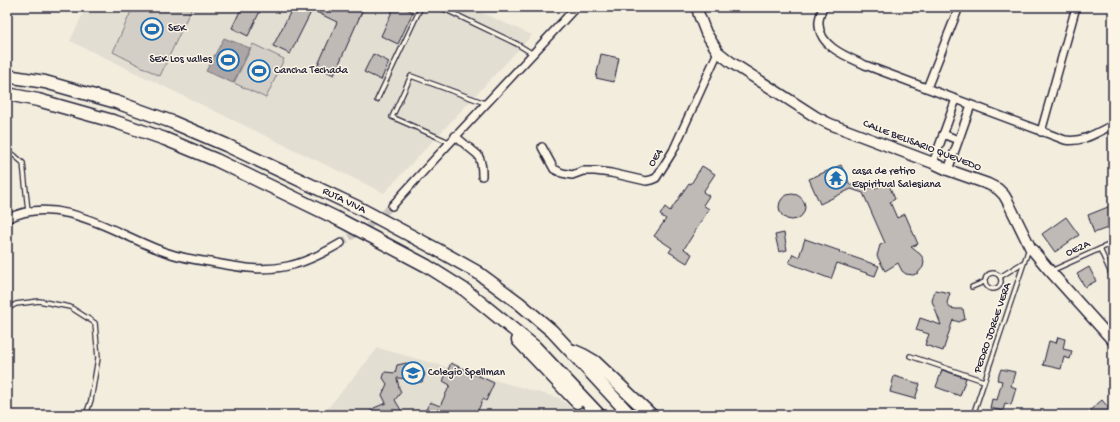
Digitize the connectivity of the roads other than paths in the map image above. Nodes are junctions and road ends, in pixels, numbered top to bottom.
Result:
1 (421, 7) edge
2 (440, 7) edge
3 (576, 7) edge
4 (697, 7) edge
5 (823, 7) edge
6 (959, 7) edge
7 (1076, 7) edge
8 (718, 52) junction
9 (533, 54) junction
10 (7, 76) edge
11 (927, 88) junction
12 (7, 94) edge
13 (956, 99) junction
14 (376, 100) dead end
15 (486, 103) junction
16 (971, 105) junction
17 (1113, 125) edge
18 (1041, 132) junction
19 (943, 134) junction
20 (455, 136) junction
21 (958, 140) junction
22 (449, 142) junction
23 (542, 147) dead end
24 (7, 153) edge
25 (933, 163) junction
26 (948, 170) junction
27 (482, 176) dead end
28 (392, 206) tunnel mouth
29 (28, 211) junction
30 (7, 218) edge
31 (341, 243) tunnel mouth
32 (1113, 243) edge
33 (1030, 247) junction
34 (1100, 249) junction
35 (1024, 261) junction
36 (1050, 271) junction
37 (1000, 277) junction
38 (1113, 278) edge
39 (984, 282) junction
40 (972, 287) dead end
41 (7, 310) edge
42 (499, 318) junction
43 (1113, 340) edge
44 (569, 349) junction
45 (910, 356) dead end
46 (984, 381) junction
47 (86, 415) edge
48 (588, 415) edge
49 (599, 415) edge
50 (630, 415) edge
51 (651, 415) edge
52 (973, 415) edge

1 - 14 lane
2 - 9 lane
3 - 9 street
4 - 8 street, CALLE BELISARIO QUEVEDO
5 - 11 street
6 - 11 street
7 - 18 street
8 - 23 street, OE4
8 - 25 street, CALLE BELISARIO QUEVEDO
9 - 15 street
10 - 44 highway, RUTA VIVA
11 - 13 street
12 - 42 highway, RUTA VIVA
13 - 16 street
13 - 19 street
15 - 20 street
15 - 22 lane
16 - 18 street
16 - 21 street
17 - 18 street
19 - 21 street
19 - 25 street
20 - 22 street
20 - 27 street
21 - 26 street
22 - 28 street
24 - 29 lane
25 - 26 street, CALLE BELISARIO QUEVEDO
26 - 33 street, CALLE BELISARIO QUEVEDO
29 - 30 street
29 - 31 street
32 - 34 lane, OE2A
33 - 35 lane, PEDRO JORGE VERA
33 - 36 street, CALLE BELISARIO QUEVEDO
34 - 36 lane, OE2A
34 - 38 lane
35 - 37 lane
35 - 46 lane, PEDRO JORGE VERA
36 - 43 street, CALLE BELISARIO QUEVEDO
37 - 39 lane
37 - 39 lane
39 - 40 lane
41 - 47 lane
42 - 48 highway
42 - 49 highway, RUTA VIVA
44 - 50 highway, RUTA VIVA
44 - 51 highway
45 - 46 lane
46 - 52 lane, PEDRO JORGE VERA

